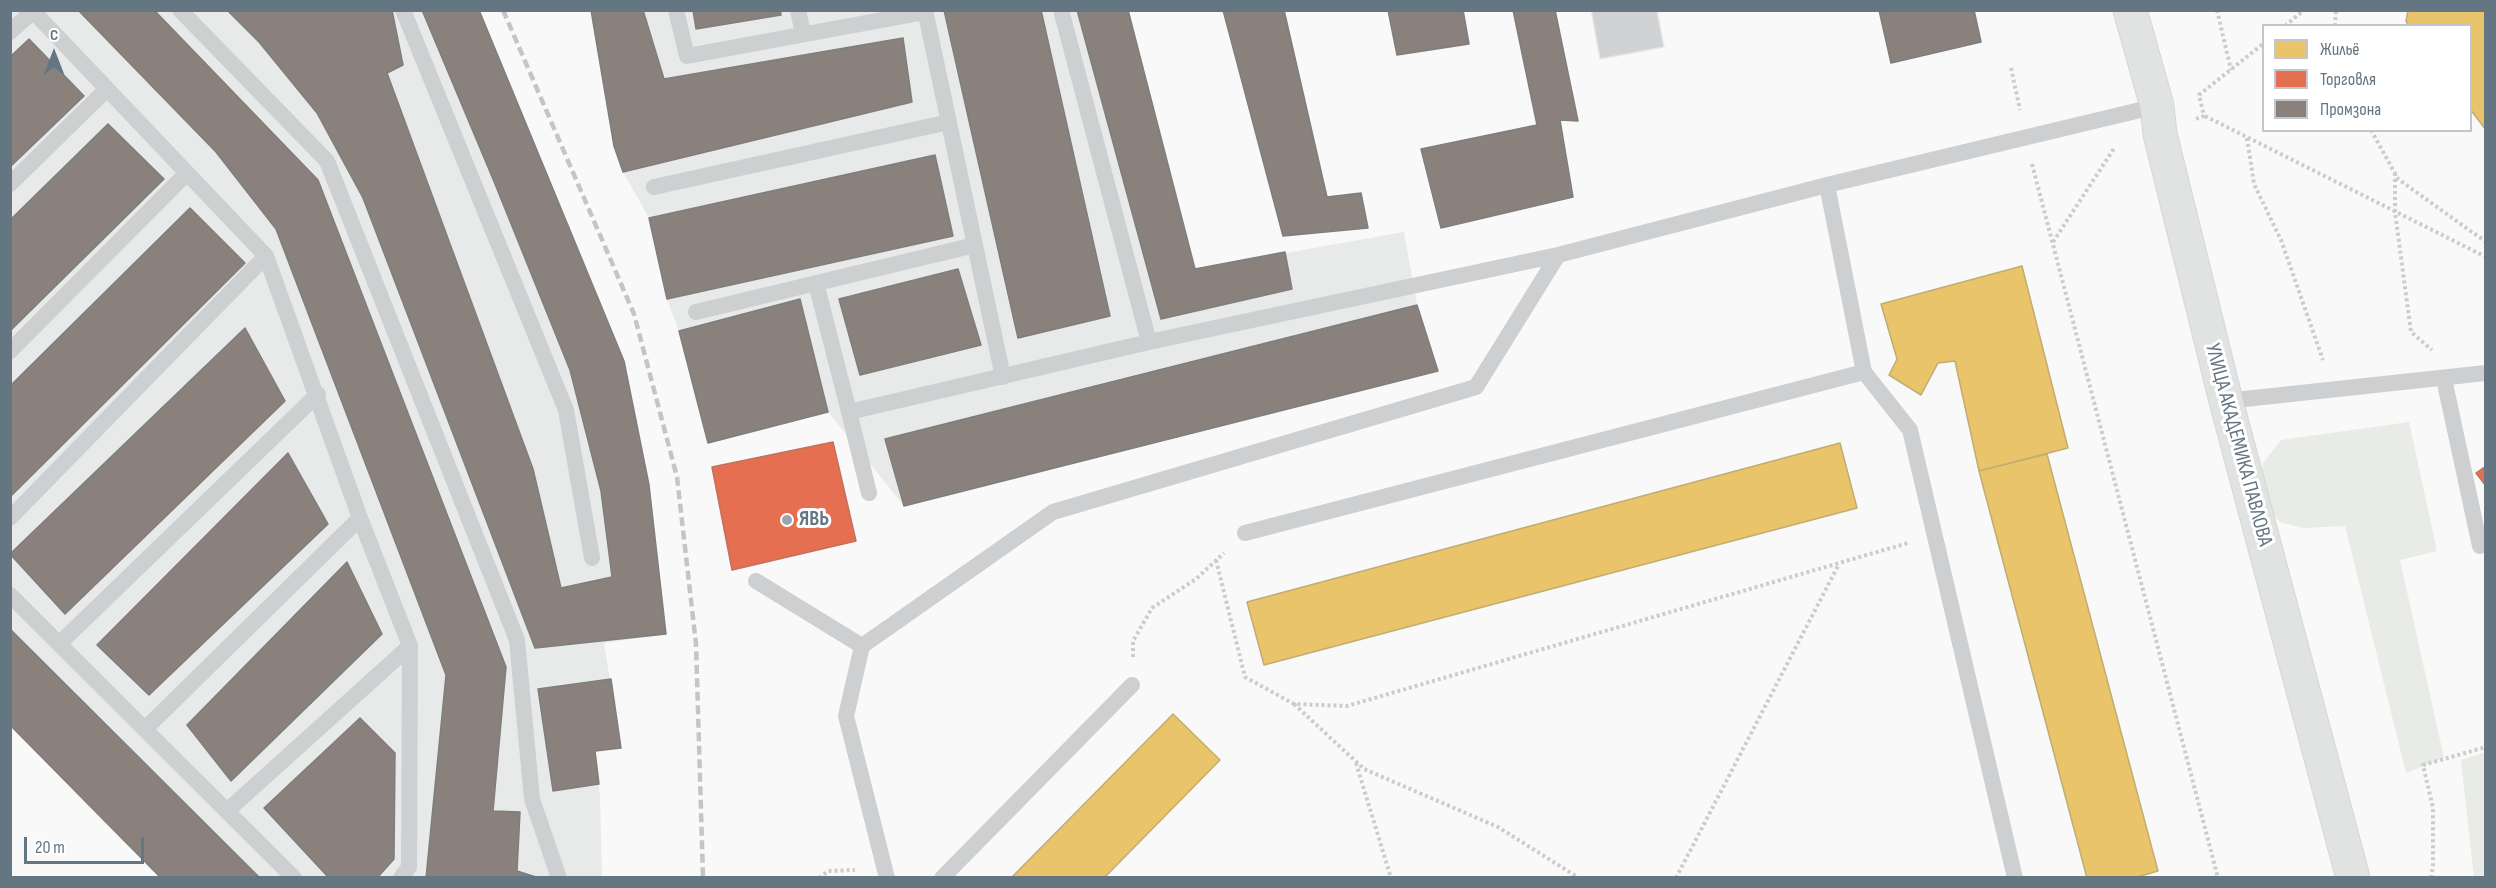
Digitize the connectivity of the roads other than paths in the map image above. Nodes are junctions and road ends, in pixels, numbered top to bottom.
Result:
1 (180, 10) edge
2 (403, 10) edge
3 (676, 10) edge
4 (798, 10) edge
5 (1061, 10) edge
6 (2130, 10) edge
7 (33, 11) edge
8 (925, 11) edge
9 (10, 32) edge
10 (803, 34) junction
11 (107, 89) junction
12 (2157, 105) junction
13 (949, 122) junction
14 (187, 173) junction
15 (10, 184) edge
16 (1827, 185) junction
17 (654, 187) dead end
18 (975, 245) junction
19 (1558, 255) junction
20 (266, 256) junction
21 (816, 283) junction
22 (696, 312) dead end
23 (1149, 342) junction
24 (10, 351) edge
25 (1864, 372) junction
26 (2486, 373) edge
27 (1003, 377) junction
28 (2444, 379) junction
29 (318, 394) junction
30 (2226, 401) junction
31 (849, 412) junction
32 (869, 494) dead end
33 (10, 518) edge
34 (360, 518) junction
35 (1245, 533) road end
36 (2480, 546) dead end
37 (592, 558) dead end
38 (756, 581) dead end
39 (10, 596) edge
40 (59, 644) junction
41 (410, 646) junction
42 (862, 646) junction
43 (1132, 685) road end
44 (144, 729) junction
45 (227, 811) junction
46 (886, 873) edge
47 (294, 878) edge
48 (401, 878) edge
49 (559, 878) edge
50 (942, 878) edge
51 (2015, 878) edge
52 (2353, 878) edge

1 - 49 lane
2 - 37 lane
3 - 10 lane
4 - 10 lane
5 - 23 lane
6 - 12 main road, УЛИЦА АКАДЕМИКА ПАВЛОВА
7 - 9 lane
7 - 11 lane
8 - 10 lane
8 - 13 lane
11 - 14 lane
11 - 15 lane
12 - 16 lane
12 - 30 main road, УЛИЦА АКАДЕМИКА ПАВЛОВА
13 - 17 lane
13 - 18 lane
14 - 20 lane
14 - 24 lane
16 - 19 lane
16 - 25 lane
18 - 21 lane
18 - 27 lane
19 - 23 lane
19 - 42 lane
20 - 29 lane
20 - 33 lane
21 - 22 lane
21 - 31 lane
23 - 27 lane
25 - 35 lane
25 - 51 lane
26 - 28 lane
27 - 31 lane
28 - 30 lane
28 - 36 lane
29 - 34 lane
29 - 40 lane
30 - 52 main road, УЛИЦА АКАДЕМИКА ПАВЛОВА
31 - 32 lane
34 - 41 lane
34 - 44 lane
38 - 42 lane
39 - 40 lane
40 - 44 lane
41 - 45 lane
41 - 48 lane
42 - 46 lane
43 - 50 lane
44 - 45 lane
45 - 47 lane

